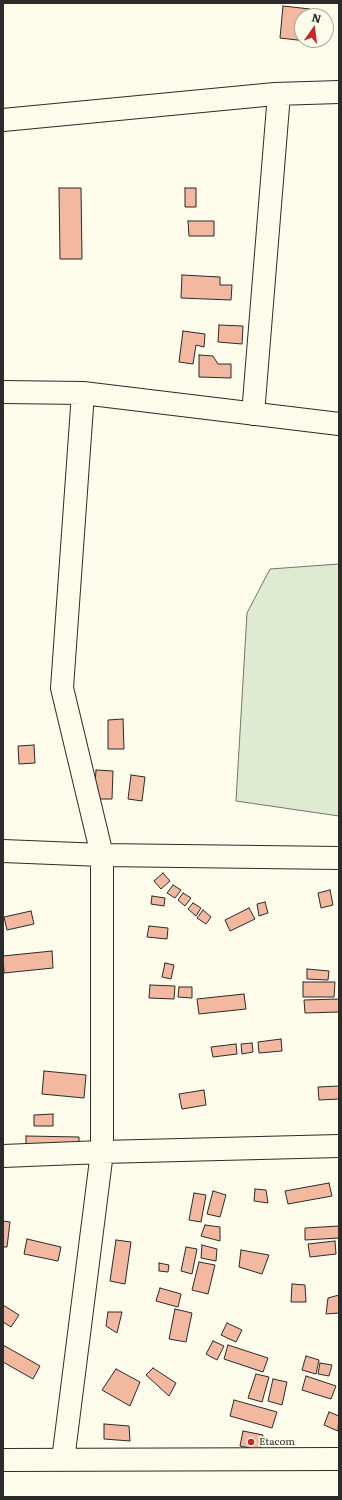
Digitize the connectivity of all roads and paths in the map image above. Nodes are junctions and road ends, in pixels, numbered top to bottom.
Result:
1 (339, 92) edge
2 (278, 94) junction
3 (3, 120) edge
4 (3, 392) edge
5 (83, 394) junction
6 (254, 414) junction
7 (339, 424) edge
8 (3, 851) edge
9 (102, 855) junction
10 (339, 858) edge
11 (339, 1146) edge
12 (102, 1152) junction
13 (3, 1156) edge
14 (339, 1459) edge
15 (3, 1460) edge
16 (63, 1460) junction

1 - 2 street
2 - 3 street
2 - 6 street
4 - 5 street
5 - 6 street
5 - 9 street
6 - 7 street
8 - 9 street
9 - 10 street
9 - 12 street
11 - 12 street
12 - 13 street
12 - 16 street
14 - 16 street
15 - 16 street

